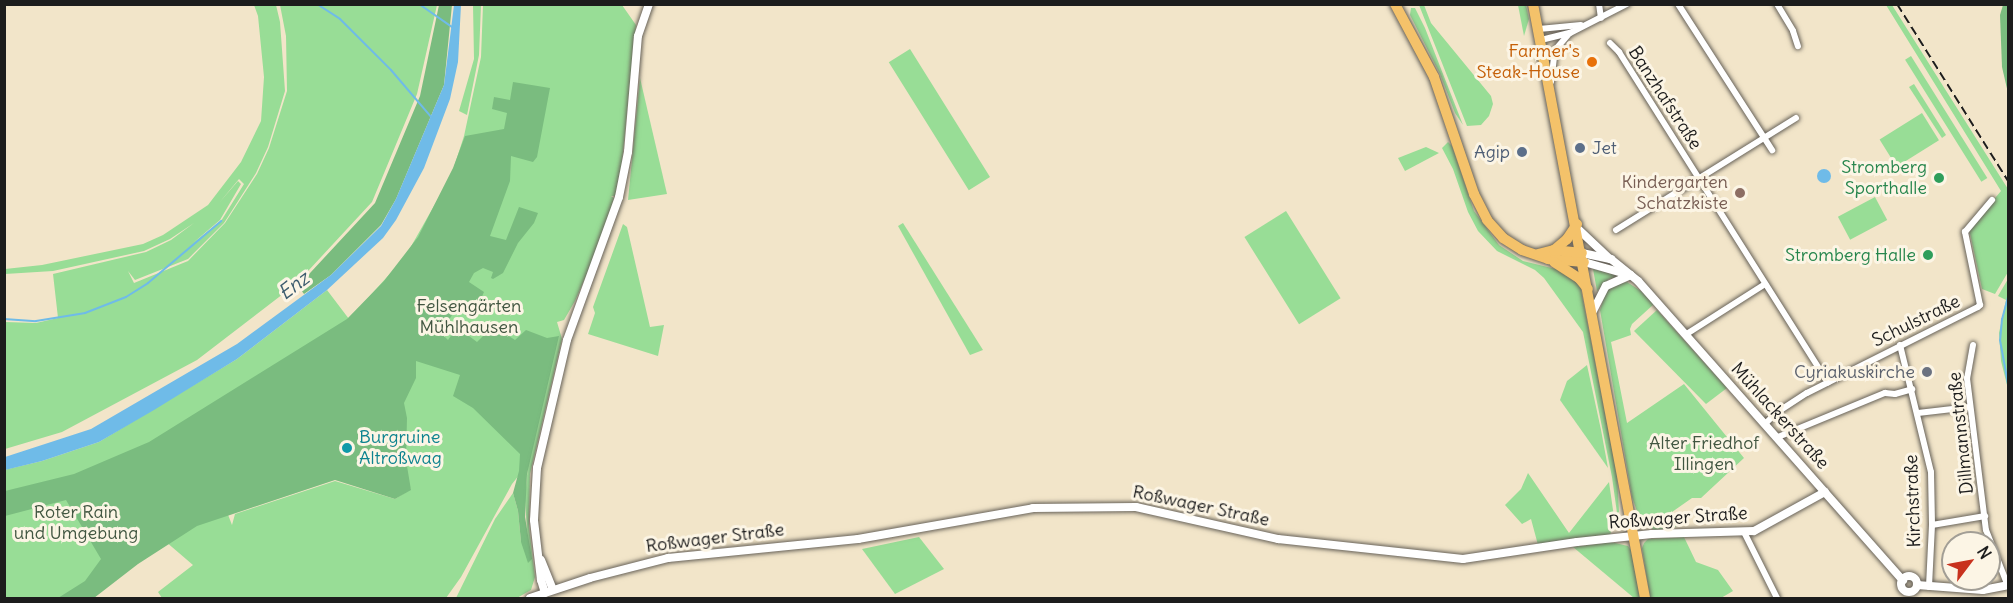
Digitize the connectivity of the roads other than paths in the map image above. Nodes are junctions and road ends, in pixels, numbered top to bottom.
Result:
1 (649, 4) edge
2 (1395, 4) edge
3 (1533, 4) edge
4 (1599, 4) edge
5 (1627, 4) edge
6 (1678, 4) edge
7 (1777, 4) edge
8 (1601, 18) junction
9 (1581, 25) junction
10 (1570, 33) junction
11 (1540, 34) junction
12 (1610, 43) dead end
13 (1798, 46) dead end
14 (1551, 88) junction
15 (1796, 118) dead end
16 (1763, 138) junction
17 (1772, 150) dead end
18 (1698, 177) junction
19 (1992, 200) dead end
20 (1577, 227) junction
21 (1616, 230) dead end
22 (1551, 254) junction
23 (1583, 257) junction
24 (1611, 259) junction
25 (1631, 275) junction
26 (1765, 284) junction
27 (1589, 290) junction
28 (1593, 311) junction
29 (1685, 335) junction
30 (1900, 345) junction
31 (1973, 345) dead end
32 (1828, 382) junction
33 (1912, 389) junction
34 (1970, 407) junction
35 (1918, 412) junction
36 (1766, 423) junction
37 (1778, 437) junction
38 (1825, 492) junction
39 (1985, 516) junction
40 (1932, 525) junction
41 (1744, 532) junction
42 (1634, 537) junction
43 (1903, 581) junction
44 (1929, 583) junction
45 (1917, 585) junction
46 (2008, 585) edge
47 (549, 591) junction
48 (1911, 595) edge
49 (530, 598) edge
50 (1646, 598) edge
51 (1777, 598) edge

1 - 47 street
2 - 22 main road
3 - 11 main road
4 - 8 street
5 - 8 street
6 - 16 street
7 - 13 street
8 - 9 street
9 - 10 street
9 - 11 street
10 - 11 street
10 - 14 street
11 - 14 main road
12 - 18 street, Banzhafstraße
14 - 20 main road
15 - 16 street
16 - 17 street
16 - 18 street
18 - 21 street
18 - 26 street, Banzhafstraße
19 - 30 street, Schulstraße
20 - 22 main road
20 - 23 main road
20 - 24 street
22 - 23 main road
22 - 27 main road
23 - 24 street, Mühlackerstraße
23 - 25 street
23 - 27 main road
24 - 25 street, Mühlackerstraße
25 - 28 street
25 - 29 street, Mühlackerstraße
26 - 29 street
26 - 32 street, Banzhafstraße
27 - 28 main road
28 - 42 main road
29 - 36 street, Mühlackerstraße
30 - 32 street, Schulstraße
30 - 33 street, Kirchstraße
31 - 34 street, Dillmannstraße
32 - 36 street, Schulstraße
33 - 35 street, Kirchstraße
33 - 37 street
34 - 35 street
34 - 39 street, Dillmannstraße
35 - 40 street, Kirchstraße
36 - 37 street, Mühlackerstraße
37 - 38 street, Mühlackerstraße
38 - 41 street, Roßwager Straße
38 - 43 street, Mühlackerstraße
39 - 40 street
39 - 46 street, Dillmannstraße
40 - 44 street, Kirchstraße
41 - 42 street, Roßwager Straße
41 - 51 street
42 - 47 street, Roßwager Straße
42 - 50 main road
43 - 45 street
43 - 48 street, Mühlackerstraße
44 - 45 street
44 - 46 street
45 - 48 street
47 - 49 street, Roßwager Straße

